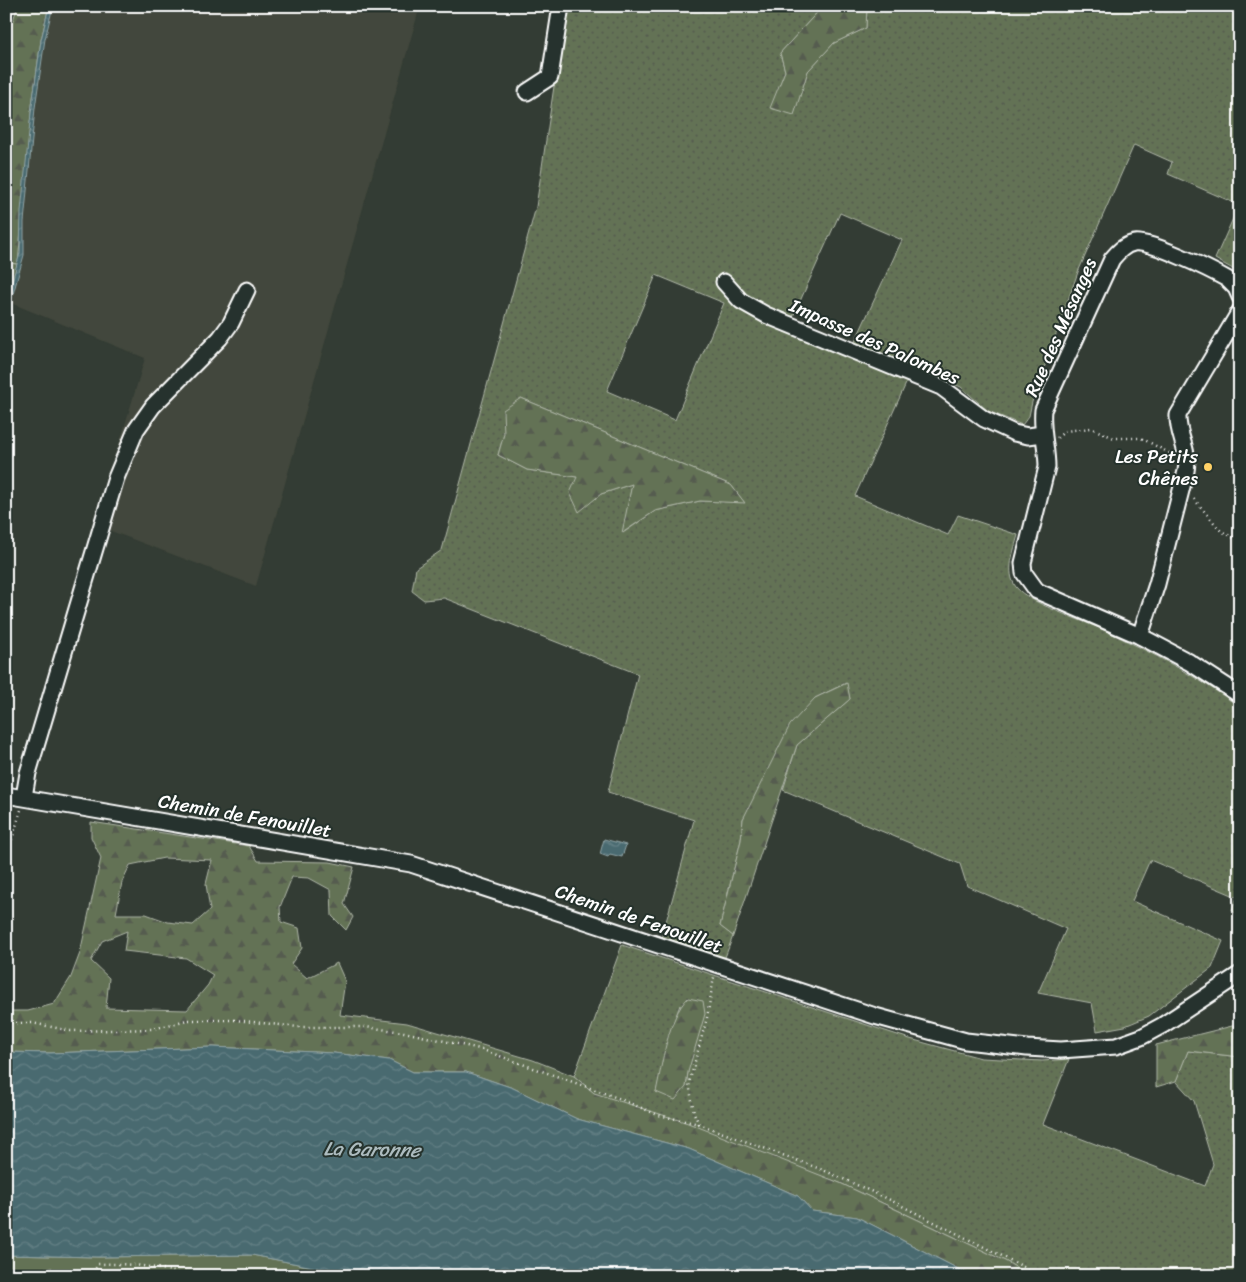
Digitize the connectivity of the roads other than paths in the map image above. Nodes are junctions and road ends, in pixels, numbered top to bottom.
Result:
1 (561, 6) edge
2 (527, 92) dead end
3 (724, 282) dead end
4 (246, 290) dead end
5 (1240, 296) edge
6 (1240, 311) edge
7 (1043, 438) junction
8 (1140, 636) junction
9 (1240, 695) edge
10 (6, 794) edge
11 (24, 797) junction
12 (1240, 974) edge

1 - 2 street
3 - 7 street, Impasse des Palombes
4 - 11 street
5 - 7 street, Rue des Mésanges
6 - 8 street
7 - 8 street, Rue des Mésanges
8 - 9 street, Rue des Mésanges
10 - 11 street, Chemin de Fenouillet
11 - 12 street, Chemin de Fenouillet

